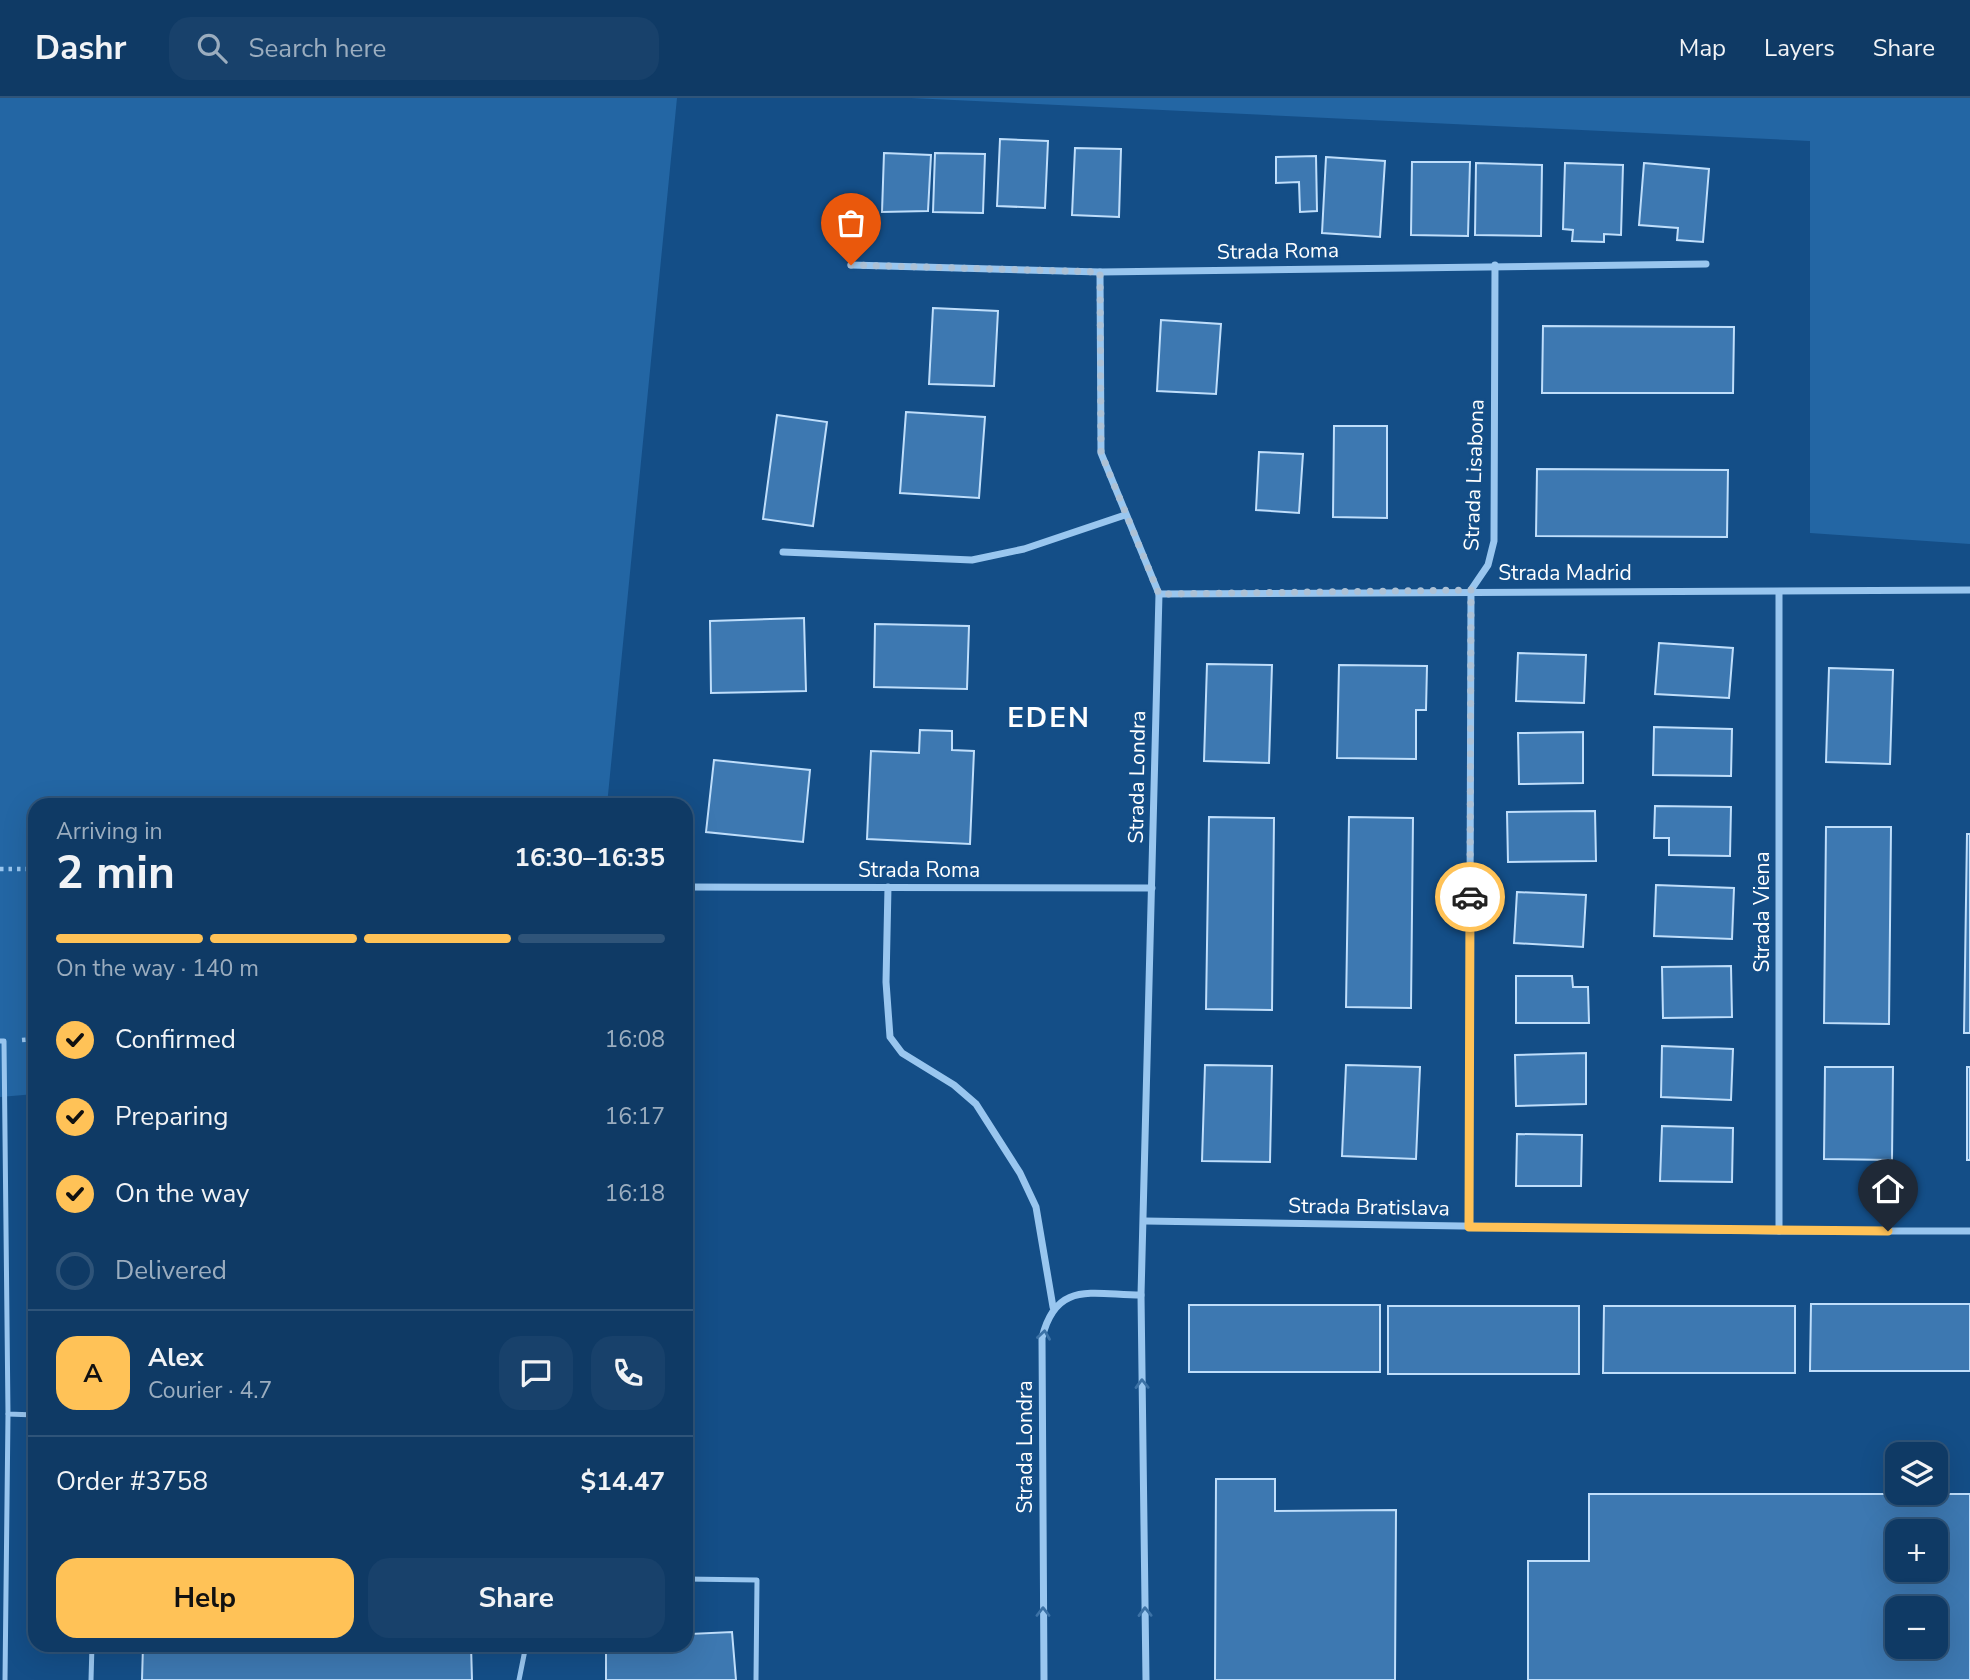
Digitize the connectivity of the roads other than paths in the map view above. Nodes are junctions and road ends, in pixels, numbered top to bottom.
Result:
1 (1706, 264) dead end
2 (851, 265) dead end
3 (1495, 265) junction
4 (1100, 272) junction
5 (1125, 515) junction
6 (783, 552) dead end
7 (1471, 590) junction
8 (1970, 590) edge
9 (1779, 593) junction
10 (1159, 594) junction
11 (693, 887) edge
12 (888, 887) junction
13 (1152, 888) junction
14 (0, 1041) edge
15 (1144, 1221) junction
16 (1469, 1227) junction
17 (1779, 1231) junction
18 (1970, 1231) edge
19 (1141, 1295) junction
20 (1054, 1307) junction
21 (8, 1414) junction
22 (28, 1415) edge
23 (693, 1579) edge
24 (92, 1652) edge
25 (525, 1652) edge
26 (5, 1680) edge
27 (91, 1680) edge
28 (519, 1680) edge
29 (756, 1680) edge
30 (1044, 1680) edge
31 (1146, 1680) edge

1 - 3 street, Strada Roma
2 - 4 street, Strada Roma
3 - 4 street, Strada Roma
3 - 7 street, Strada Lisabona
4 - 5 street, Strada Londra
5 - 6 street
5 - 10 street, Strada Londra
7 - 9 street, Strada Madrid
7 - 10 street, Strada Madrid
7 - 16 street
8 - 9 street, Strada Madrid
9 - 17 street, Strada Viena
10 - 13 street, Strada Londra
11 - 12 street, Strada Roma
12 - 13 street, Strada Roma
12 - 20 street
13 - 15 street, Strada Londra
14 - 21 lane
15 - 16 street, Strada Bratislava
15 - 19 street, Strada Londra
16 - 17 street, Strada Bratislava
17 - 18 street, Strada Bratislava
19 - 20 street
31 -> 19 street, Strada Londra
30 -> 20 street, Strada Londra
21 - 22 lane
21 - 26 lane
23 - 29 lane
24 - 27 lane
25 - 28 lane

